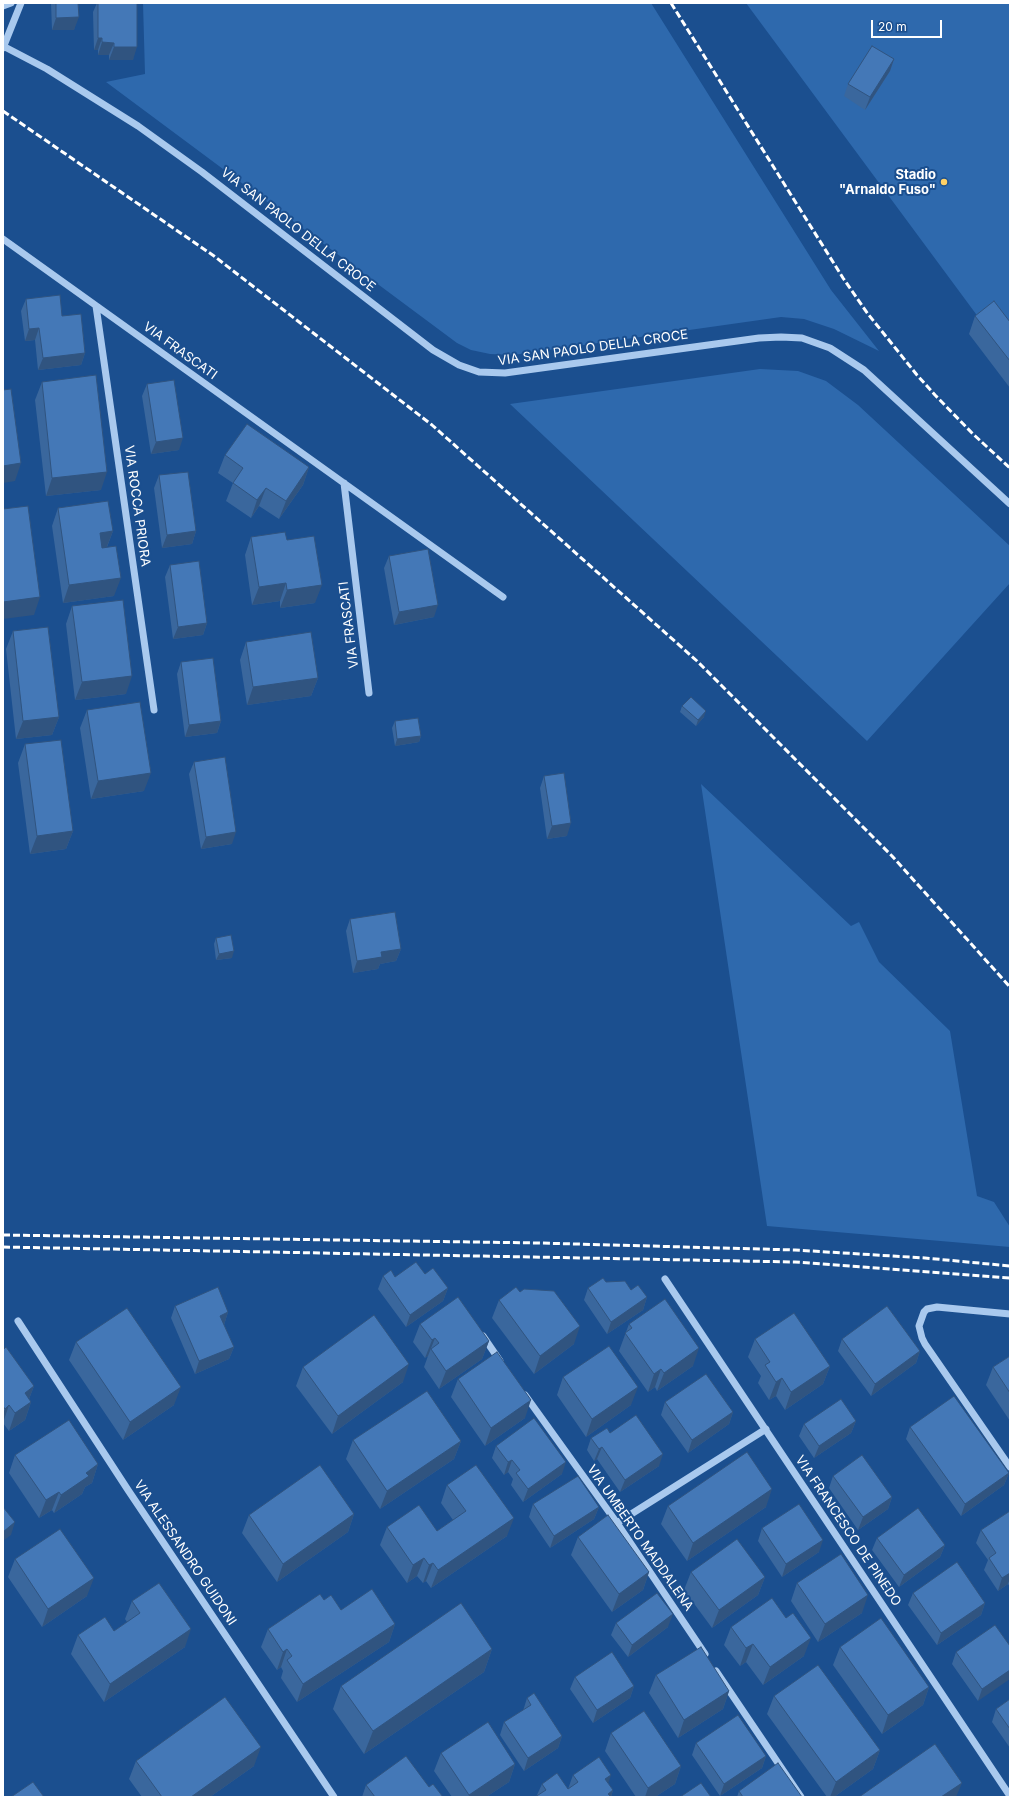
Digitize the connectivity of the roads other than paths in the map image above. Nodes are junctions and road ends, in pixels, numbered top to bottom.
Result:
1 (11, 3) edge
2 (21, 3) edge
3 (3, 6) edge
4 (3, 47) edge
5 (3, 239) edge
6 (96, 306) junction
7 (344, 483) junction
8 (1010, 504) edge
9 (503, 597) dead end
10 (369, 693) dead end
11 (154, 710) dead end
12 (665, 1279) dead end
13 (1010, 1314) edge
14 (18, 1321) dead end
15 (477, 1328) edge
16 (505, 1367) edge
17 (519, 1387) edge
18 (766, 1429) junction
19 (1010, 1467) edge
20 (617, 1523) junction
21 (1010, 1796) edge
22 (334, 1797) edge
23 (801, 1797) edge

1 - 3 street
2 - 4 street
4 - 8 street, VIA SAN PAOLO DELLA CROCE
5 - 6 street, VIA FRASCATI
6 - 7 street, VIA FRASCATI
6 - 11 street, VIA ROCCA PRIORA
7 - 9 street, VIA FRASCATI
7 - 10 street, VIA FRASCATI
12 - 18 street, VIA FRANCESCO DE PINEDO
13 - 19 street
14 - 22 street, VIA ALESSANDRO GUIDONI
15 - 16 street
17 - 20 street, VIA UMBERTO MADDALENA
18 - 20 street
18 - 21 street, VIA FRANCESCO DE PINEDO
20 - 23 street, VIA UMBERTO MADDALENA

